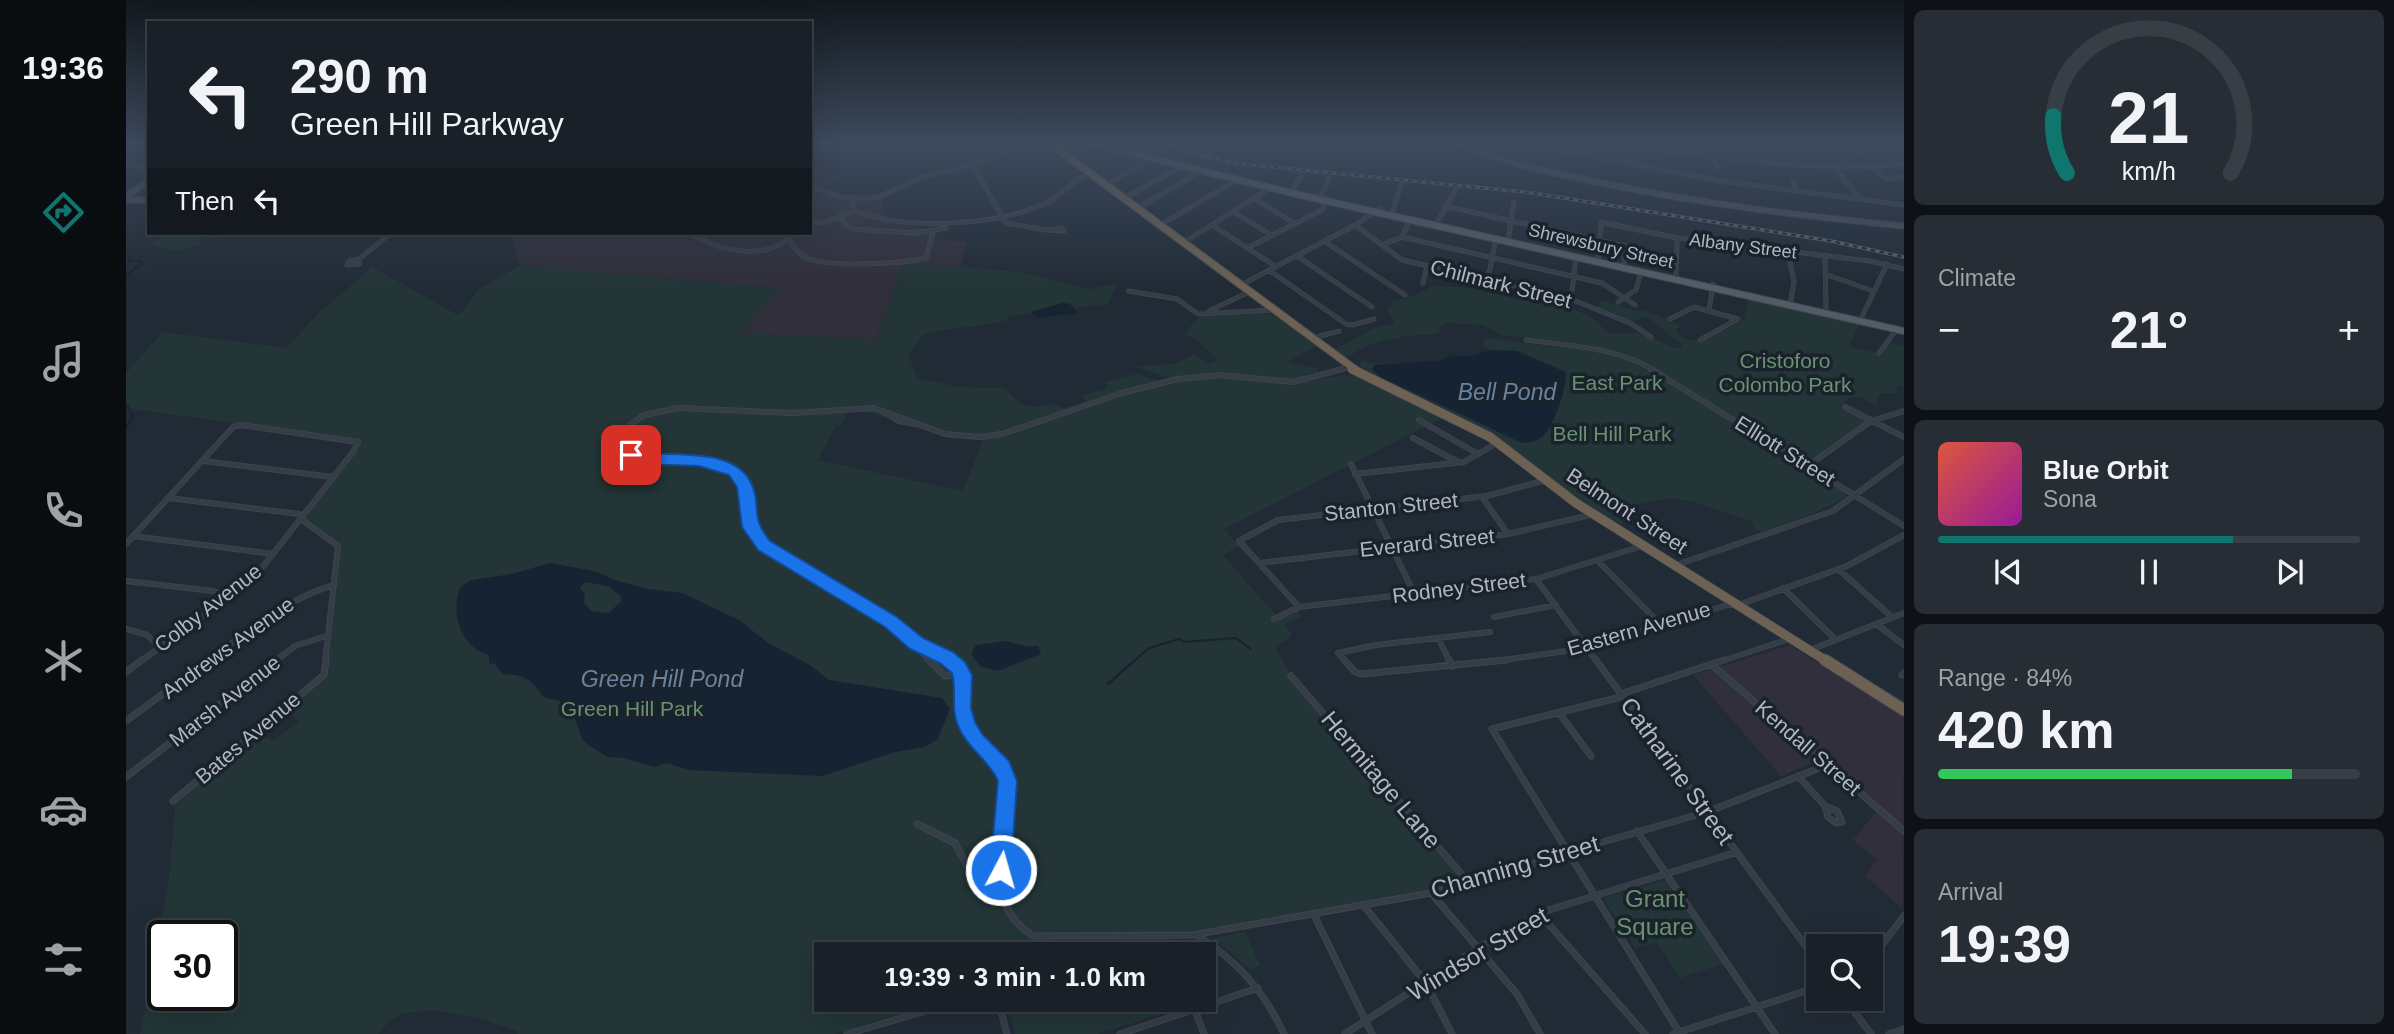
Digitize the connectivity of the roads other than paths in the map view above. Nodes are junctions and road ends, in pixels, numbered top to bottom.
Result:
1 (823, 190) edge
2 (895, 190) edge
3 (988, 190) edge
4 (1062, 190) edge
5 (1115, 190) edge
6 (1116, 190) edge
7 (1139, 190) edge
8 (1169, 190) edge
9 (1219, 190) edge
10 (1268, 190) edge
11 (1283, 190) edge
12 (1294, 190) edge
13 (1326, 190) edge
14 (1399, 190) edge
15 (1456, 190) edge
16 (1639, 190) edge
17 (1792, 190) edge
18 (1833, 190) dead end
19 (1853, 190) edge
20 (1797, 191) joint
21 (127, 196) edge
22 (1836, 196) junction
23 (1125, 198) junction
24 (1324, 198) junction
25 (147, 199) edge
26 (1255, 199) junction
27 (852, 200) junction
28 (1861, 200) junction
29 (1514, 202) dead end
30 (1904, 205) edge
31 (1444, 206) junction
32 (1138, 208) junction
33 (855, 211) junction
34 (1234, 211) junction
35 (1378, 211) junction
36 (1392, 212) junction
37 (1000, 215) junction
38 (841, 216) junction
39 (1409, 220) junction
40 (1511, 220) junction
41 (812, 222) edge
42 (1295, 224) junction
43 (1436, 224) junction
44 (1160, 225) junction
45 (1212, 225) junction
46 (1355, 225) junction
47 (1904, 226) edge
48 (946, 228) dead end
49 (1047, 230) dead end
50 (933, 232) junction
51 (389, 235) edge
52 (694, 235) edge
53 (793, 235) edge
54 (1272, 236) junction
55 (1402, 237) junction
56 (1677, 238) junction
57 (1496, 239) junction
58 (789, 240) junction
59 (1508, 240) junction
60 (1600, 240) junction
61 (1324, 242) junction
62 (1183, 243) junction
63 (1381, 245) junction
64 (1247, 248) junction
65 (1788, 251) junction
66 (1825, 255) junction
67 (1297, 256) junction
68 (1576, 257) junction
69 (1492, 258) junction
70 (359, 259) dead end
71 (1598, 260) junction
72 (1624, 264) junction
73 (1887, 264) junction
74 (1427, 266) junction
75 (1276, 267) junction
76 (1904, 269) edge
77 (1269, 270) junction
78 (1641, 272) junction
79 (1825, 274) junction
80 (1574, 277) junction
81 (1676, 278) junction
82 (1488, 279) junction
83 (1423, 282) dead end
84 (1240, 285) junction
85 (1713, 286) junction
86 (1128, 291) dead end
87 (1873, 291) junction
88 (1249, 292) junction
89 (1405, 295) dead end
90 (1624, 297) junction
91 (1572, 299) junction
92 (1618, 302) dead end
93 (1790, 303) junction
94 (1635, 305) dead end
95 (1372, 307) dead end
96 (1826, 309) junction
97 (1274, 310) junction
98 (1709, 311) junction
99 (1210, 313) junction
100 (1670, 318) dead end
101 (1374, 319) dead end
102 (1861, 319) junction
103 (1902, 329) edge
104 (1339, 331) dead end
105 (1651, 337) dead end
106 (1311, 339) junction
107 (1526, 340) dead end
108 (1700, 340) dead end
109 (1878, 354) dead end
110 (1349, 367) junction
111 (1844, 407) dead end
112 (1904, 411) edge
113 (1419, 420) dead end
114 (1871, 421) junction
115 (1904, 437) edge
116 (1413, 438) dead end
117 (1498, 442) junction
118 (1479, 454) junction
119 (1904, 459) edge
120 (202, 461) junction
121 (1459, 462) junction
122 (1351, 464) dead end
123 (1809, 465) junction
124 (1355, 474) junction
125 (334, 478) junction
126 (1546, 480) junction
127 (1856, 495) junction
128 (1482, 497) junction
129 (168, 498) junction
130 (1373, 509) junction
131 (1593, 514) junction
132 (303, 517) junction
133 (1904, 526) edge
134 (1508, 534) junction
135 (1904, 535) edge
136 (134, 536) junction
137 (126, 544) edge
138 (1643, 545) junction
139 (1392, 548) junction
140 (274, 554) junction
141 (1597, 560) junction
142 (1259, 563) junction
143 (1675, 565) junction
144 (1838, 568) junction
145 (1536, 579) junction
146 (126, 581) edge
147 (334, 585) junction
148 (1783, 588) junction
149 (1414, 593) junction
150 (230, 596) junction
151 (1736, 604) junction
152 (1556, 605) junction
153 (1299, 607) junction
154 (1904, 613) edge
155 (1494, 617) dead end
156 (1892, 617) junction
157 (1274, 619) dead end
158 (1876, 624) junction
159 (1661, 625) junction
160 (126, 629) edge
161 (1490, 632) dead end
162 (329, 635) junction
163 (907, 636) junction
164 (1438, 638) junction
165 (1790, 639) junction
166 (1836, 640) junction
167 (1904, 645) edge
168 (159, 648) junction
169 (1587, 648) junction
170 (1809, 651) junction
171 (1712, 665) junction
172 (1452, 666) junction
173 (958, 668) junction
174 (126, 672) edge
175 (1291, 676) dead end
176 (1621, 694) junction
177 (1904, 710) edge
178 (1559, 713) junction
179 (126, 721) edge
180 (1591, 756) dead end
181 (1827, 765) junction
182 (1798, 776) junction
183 (126, 777) edge
184 (173, 801) dead end
185 (1825, 806) dead end
186 (1707, 812) junction
187 (917, 824) dead end
188 (1637, 831) junction
189 (1904, 831) edge
190 (1568, 852) junction
191 (1737, 852) junction
192 (1667, 873) junction
193 (999, 878) junction
194 (1469, 884) junction
195 (1431, 893) junction
196 (1594, 894) junction
197 (1364, 905) junction
198 (1539, 913) junction
199 (1314, 915) junction
200 (1904, 916) edge
201 (1195, 934) junction
202 (1883, 943) edge
203 (1806, 947) edge
204 (1478, 948) junction
205 (1426, 983) junction
206 (1258, 988) junction
207 (1806, 991) edge
208 (1216, 1003) edge
209 (1756, 1006) junction
210 (1854, 1011) edge
211 (922, 1012) edge
212 (1001, 1012) edge
213 (1189, 1012) edge
214 (1196, 1012) edge
215 (1366, 1021) junction
216 (1904, 1029) edge
217 (1676, 1033) edge
218 (847, 1034) edge
219 (1007, 1034) edge
220 (1120, 1034) edge
221 (1204, 1034) edge
222 (1284, 1034) edge
223 (1345, 1034) edge
224 (1373, 1034) edge
225 (1452, 1034) edge
226 (1541, 1034) edge
227 (1646, 1034) edge
228 (1774, 1034) edge
229 (1871, 1034) edge
230 (1889, 1034) edge

1 - 27 street
2 - 27 street
3 - 37 street
4 - 37 street
5 - 23 highway, Belmont Street
6 - 23 highway, Belmont Street
7 - 23 street
8 - 32 street
9 - 44 street
10 - 26 street
11 - 24 main road, Shrewsbury Street
12 - 24 main road, Shrewsbury Street
13 - 24 street
14 - 36 street
15 - 31 street
16 - 47 main road
17 - 20 street
18 - 22 street
19 - 28 street
20 - 22 street
21 - 25 main road
22 - 28 street
23 - 32 highway, Belmont Street
24 - 35 main road, Shrewsbury Street
24 - 42 street
26 - 34 street
26 - 42 street
27 - 33 street
28 - 30 street
29 - 40 street
31 - 40 street
31 - 43 street
32 - 44 highway, Belmont Street
33 - 37 street
33 - 38 street
34 - 45 street
34 - 54 street
35 - 36 main road, Shrewsbury Street
35 - 39 main road, Shrewsbury Street
35 - 46 street
36 - 43 main road, Shrewsbury Street
37 - 49 street
38 - 41 street
38 - 50 street
39 - 43 main road, Shrewsbury Street
39 - 55 street
40 - 59 street
40 - 60 street
42 - 54 street
43 - 57 main road, Shrewsbury Street
43 - 59 main road, Shrewsbury Street
44 - 62 highway, Belmont Street
45 - 62 street
45 - 64 street
46 - 61 street
46 - 63 street, Chilmark Street
48 - 50 street
50 - 58 street
51 - 70 street
52 - 58 street
53 - 58 street
54 - 64 street
55 - 63 street
55 - 69 street
56 - 60 street, Albany Street
56 - 65 street, Albany Street
56 - 81 street
57 - 59 main road, Shrewsbury Street
57 - 69 street
59 - 68 main road, Shrewsbury Street
59 - 71 main road, Shrewsbury Street
60 - 71 street
60 - 72 street
61 - 67 street
61 - 89 street
62 - 84 highway, Belmont Street
63 - 74 street, Chilmark Street
64 - 75 street
65 - 66 street, Albany Street
65 - 93 street
66 - 73 street, Albany Street
66 - 79 street
67 - 75 street
67 - 95 street
68 - 71 main road, Shrewsbury Street
68 - 80 street
69 - 80 street
69 - 82 street
71 - 72 main road, Shrewsbury Street
71 - 78 main road, Shrewsbury Street
72 - 81 main road, Shrewsbury Street
73 - 76 street, Albany Street
73 - 87 street
74 - 82 street, Chilmark Street
74 - 83 street
75 - 77 street
77 - 84 street
77 - 101 street
78 - 81 main road, Shrewsbury Street
78 - 90 street
79 - 87 street
79 - 96 street
80 - 90 street
80 - 91 street
81 - 85 main road, Shrewsbury Street
82 - 91 street, Chilmark Street
84 - 88 highway, Belmont Street
85 - 93 main road, Shrewsbury Street
85 - 98 street
86 - 99 street
87 - 102 street
88 - 97 highway, Belmont Street
88 - 99 street
90 - 92 street
90 - 94 street
91 - 105 street, Chilmark Street
93 - 96 main road, Shrewsbury Street
93 - 102 main road, Shrewsbury Street
96 - 102 main road, Shrewsbury Street
97 - 99 street
97 - 106 highway, Belmont Street
98 - 100 street
98 - 108 street
102 - 103 main road, Shrewsbury Street
103 - 109 street
104 - 106 street
106 - 110 highway, Belmont Street
107 - 123 street, Elliott Street
110 - 117 highway, Belmont Street
110 - 163 street
111 - 114 street
112 - 114 street
113 - 118 street
114 - 115 street
114 - 123 street
116 - 121 street
117 - 118 street
117 - 126 highway, Belmont Street
118 - 121 street
119 - 127 street
120 - 125 street
120 - 125 street, Colby Avenue
120 - 129 street
121 - 124 street
122 - 124 street
123 - 127 street, Elliott Street
124 - 130 street
125 - 132 street, Colby Avenue
126 - 128 street, Stanton Street
126 - 131 highway, Belmont Street
127 - 133 street, Elliott Street
127 - 143 street
128 - 130 street, Stanton Street
128 - 134 street
129 - 132 street
129 - 136 street
130 - 139 street
130 - 142 street, Stanton Street
131 - 134 street, Everard Street
131 - 138 highway, Belmont Street
132 - 140 street, Colby Avenue
132 - 147 street
134 - 139 street, Everard Street
135 - 144 street, Eastern Avenue
136 - 137 street
136 - 140 street
138 - 141 street, Rodney Street
138 - 143 highway, Belmont Street
139 - 142 street, Everard Street
139 - 149 street
140 - 150 street, Colby Avenue
141 - 145 street, Rodney Street
141 - 159 street
142 - 153 street
143 - 151 highway, Belmont Street
144 - 148 street, Eastern Avenue
144 - 156 street
145 - 149 street, Rodney Street
145 - 152 street, Catharine Street
146 - 150 street
147 - 162 street
147 - 179 street, Andrews Avenue
148 - 151 street, Eastern Avenue
148 - 166 street
149 - 153 street, Rodney Street
150 - 168 street, Colby Avenue
151 - 159 street, Eastern Avenue
151 - 165 highway, Belmont Street
152 - 155 street
152 - 169 street, Catharine Street
153 - 157 street, Rodney Street
154 - 156 street
156 - 158 street
158 - 166 street
158 - 167 street
159 - 169 street, Eastern Avenue
160 - 168 street
161 - 164 street
162 - 183 street, Marsh Avenue
162 - 184 street, Bates Avenue
163 - 173 street
163 - 173 street
164 - 172 street
164 - 172 street, Eastern Avenue
165 - 170 highway, Belmont Street
165 - 171 street
166 - 170 street
168 - 174 street, Colby Avenue
169 - 172 street, Eastern Avenue
169 - 176 street, Catharine Street
170 - 177 highway, Belmont Street
171 - 176 street
171 - 181 street, Kendall Street
173 - 193 street, Channing Street
175 - 194 street, Hermitage Lane
176 - 178 street
176 - 186 street, Catharine Street
178 - 180 street
178 - 190 street
181 - 182 street, Channing Street
181 - 189 street, Kendall Street
182 - 185 street
182 - 186 street, Channing Street
186 - 188 street, Channing Street
186 - 191 street, Catharine Street
187 - 193 street
188 - 190 street, Channing Street
188 - 192 street
190 - 194 street, Channing Street
190 - 196 street
191 - 192 street, Windsor Street
191 - 203 street, Catharine Street
192 - 196 street, Windsor Street
192 - 209 street
193 - 201 street, Channing Street
194 - 195 street, Channing Street
195 - 197 street, Channing Street
195 - 204 street
196 - 198 street, Windsor Street
196 - 217 street
197 - 199 street, Channing Street
197 - 205 street
198 - 204 street, Windsor Street
198 - 227 street
199 - 201 street, Channing Street
199 - 215 street
200 - 202 street
201 - 206 street
204 - 205 street, Windsor Street
204 - 226 street
205 - 215 street, Windsor Street
205 - 225 street
206 - 208 street
206 - 222 street
207 - 209 street
209 - 217 street
209 - 228 street
210 - 229 street
211 - 218 street
212 - 219 street
213 - 220 street
214 - 221 street
215 - 223 street, Windsor Street
215 - 224 street
216 - 230 street

